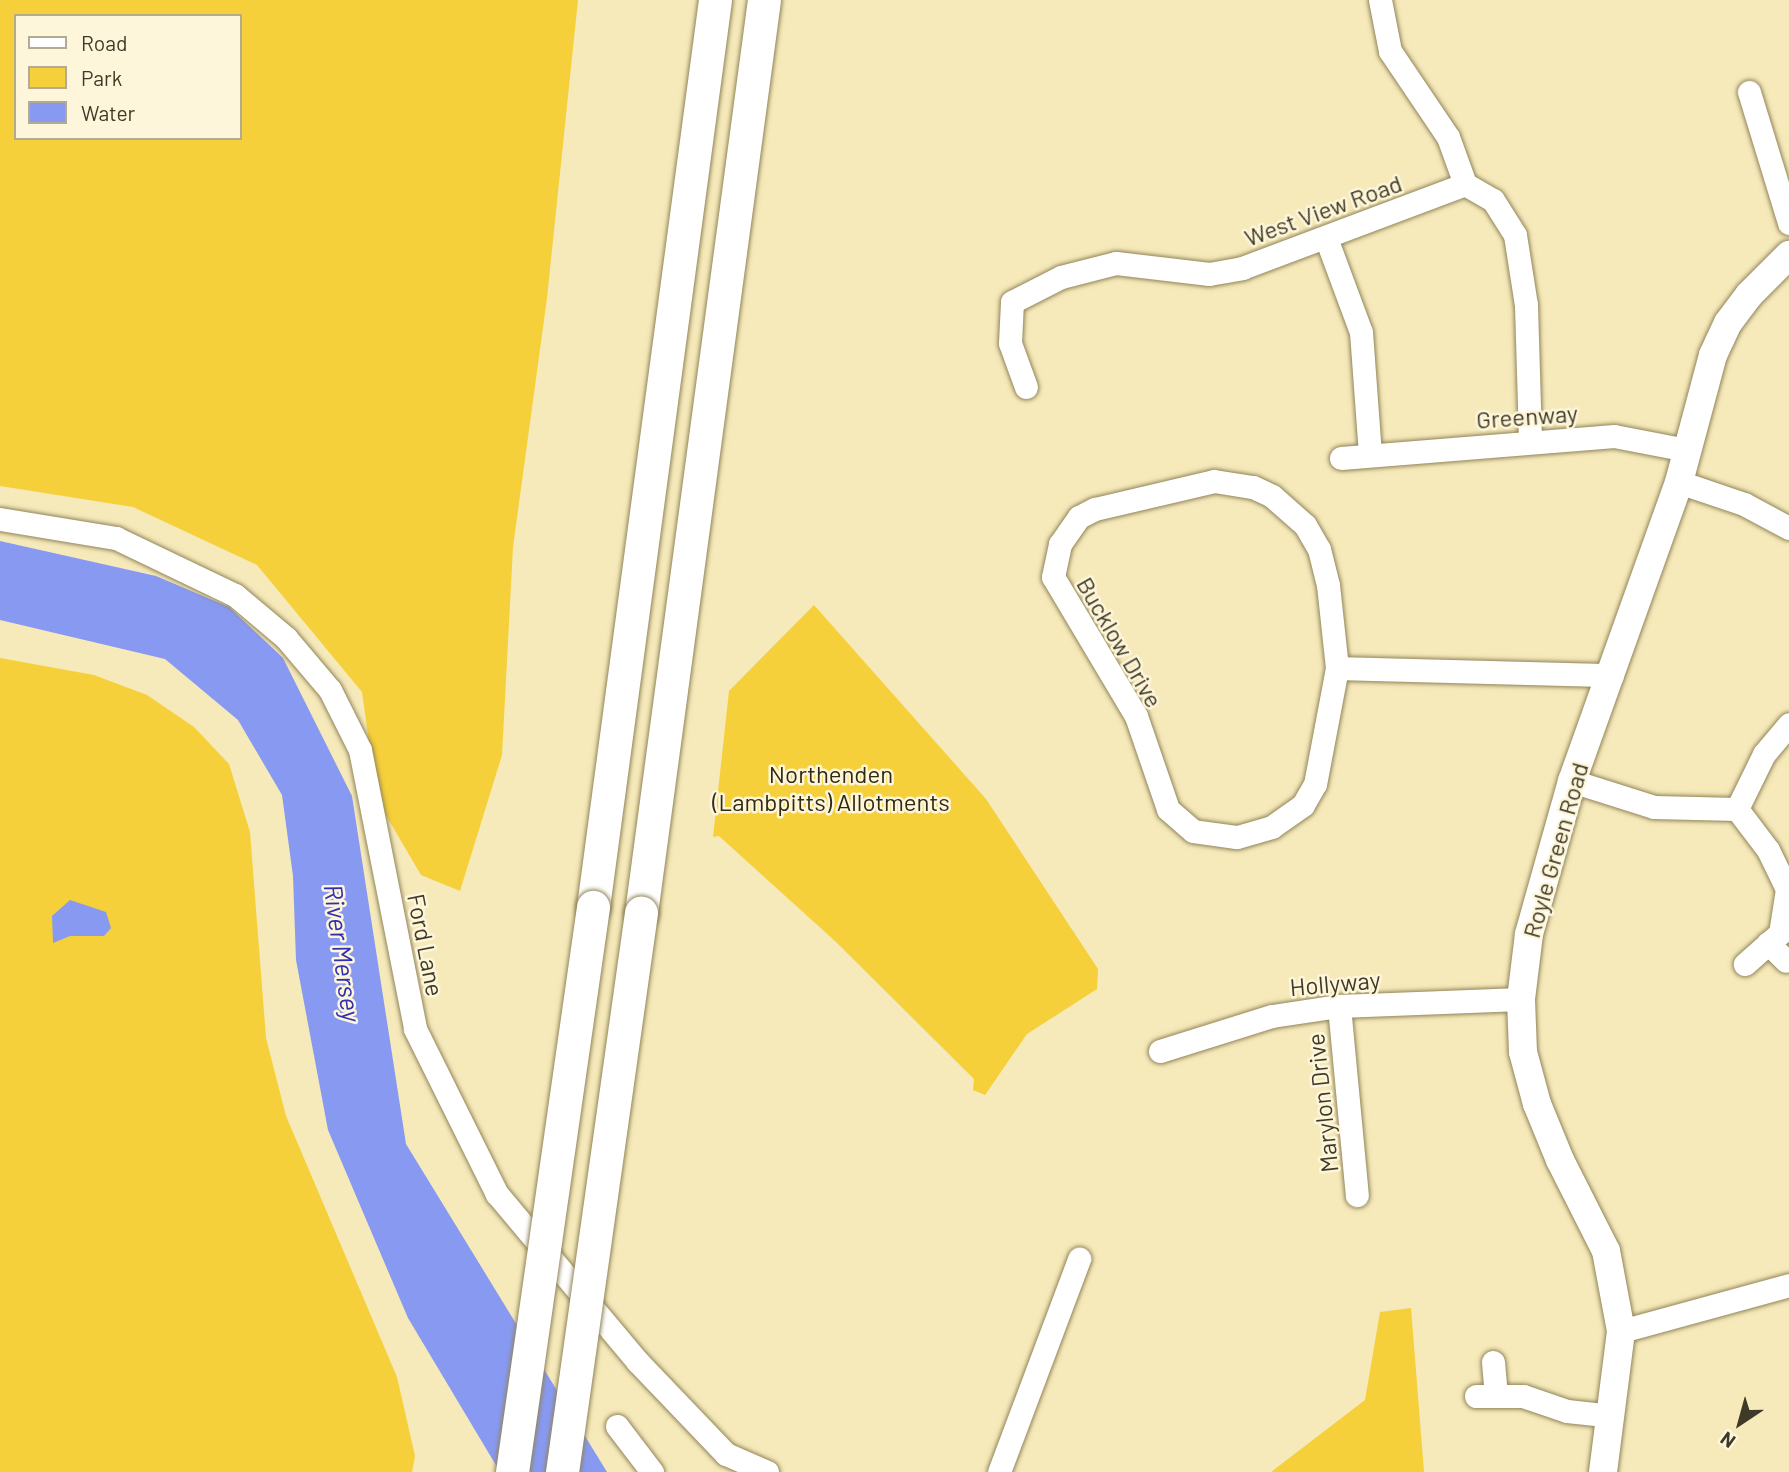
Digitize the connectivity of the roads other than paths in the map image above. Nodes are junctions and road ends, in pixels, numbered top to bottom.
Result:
1 (715, 0) edge
2 (764, 0) edge
3 (1380, 0) edge
4 (1749, 92) dead end
5 (1465, 184) junction
6 (1789, 223) edge
7 (1326, 238) junction
8 (1789, 256) edge
9 (1026, 387) dead end
10 (1530, 441) junction
11 (1687, 450) junction
12 (1370, 454) junction
13 (1341, 457) dead end
14 (1679, 482) junction
15 (0, 519) edge
16 (1789, 528) edge
17 (1337, 668) junction
18 (1612, 675) junction
19 (1789, 724) edge
20 (1572, 781) junction
21 (1737, 809) junction
22 (1769, 943) junction
23 (1786, 961) dead end
24 (1745, 964) dead end
25 (1521, 999) junction
26 (1339, 1006) junction
27 (1160, 1051) dead end
28 (1357, 1195) dead end
29 (1079, 1259) dead end
30 (1789, 1285) edge
31 (1621, 1331) junction
32 (1493, 1362) dead end
33 (1612, 1416) junction
34 (617, 1426) dead end
35 (762, 1471) edge
36 (512, 1472) edge
37 (562, 1472) edge
38 (652, 1472) edge
39 (999, 1472) edge
40 (1603, 1472) edge

1 - 36 highway, bridge
2 - 37 highway, bridge
3 - 5 street
4 - 6 street
5 - 7 street, West View Road
5 - 10 street
7 - 9 street, West View Road
7 - 12 street
8 - 11 main road, Royle Green Road
10 - 11 street, Greenway
10 - 12 street, Greenway
11 - 14 main road, Royle Green Road
12 - 13 street, Greenway
14 - 16 street
14 - 18 main road, Royle Green Road
15 - 35 street, Ford Lane
17 - 17 street, Bucklow Drive
17 - 18 street
18 - 20 main road, Royle Green Road
19 - 21 street
20 - 21 street
20 - 25 main road, Royle Green Road
21 - 22 street
22 - 23 street
22 - 24 street
25 - 26 street, Hollyway
25 - 31 main road, Royle Green Road
26 - 27 street, Hollyway
26 - 28 street, Marylon Drive
29 - 39 street
30 - 31 street
31 - 33 main road, Royle Green Road
32 - 33 street
33 - 40 main road, Royle Green Road
34 - 38 street

